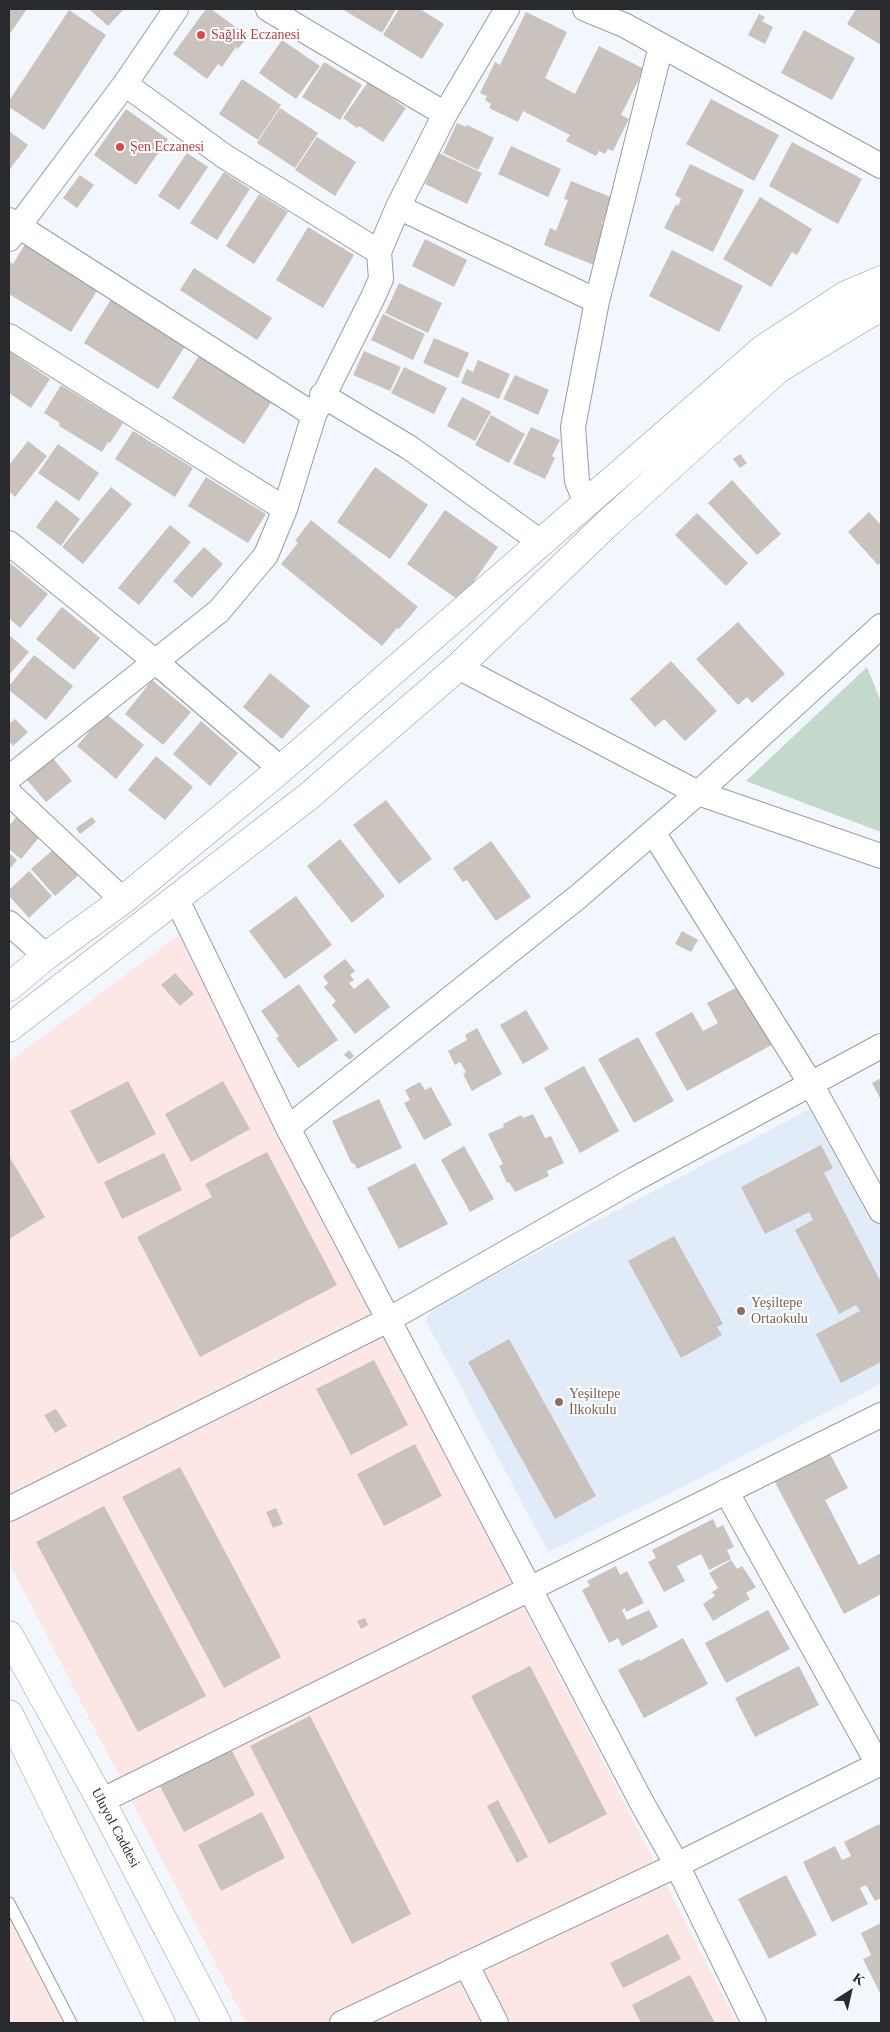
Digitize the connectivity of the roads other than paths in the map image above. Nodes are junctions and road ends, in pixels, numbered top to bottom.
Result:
1 (176, 9) edge
2 (268, 9) edge
3 (507, 9) edge
4 (585, 9) edge
5 (661, 46) junction
6 (125, 84) junction
7 (445, 114) junction
8 (881, 166) edge
9 (398, 207) junction
10 (12, 229) edge
11 (379, 252) junction
12 (881, 280) edge
13 (597, 301) junction
14 (881, 308) edge
15 (9, 336) edge
16 (318, 405) junction
17 (586, 503) junction
18 (285, 508) junction
19 (9, 543) edge
20 (542, 543) junction
21 (879, 637) edge
22 (156, 662) junction
23 (458, 667) junction
24 (281, 770) junction
25 (9, 778) edge
26 (9, 793) edge
27 (698, 794) junction
28 (653, 832) junction
29 (881, 856) edge
30 (176, 898) junction
31 (123, 900) junction
32 (9, 922) edge
33 (46, 956) junction
34 (9, 987) edge
35 (9, 1028) edge
36 (881, 1046) edge
37 (811, 1084) junction
38 (288, 1128) junction
39 (881, 1211) edge
40 (388, 1320) junction
41 (881, 1415) edge
42 (726, 1491) junction
43 (9, 1509) edge
44 (529, 1589) junction
45 (9, 1635) edge
46 (9, 1714) edge
47 (880, 1764) edge
48 (101, 1801) junction
49 (677, 1865) junction
50 (9, 1903) edge
51 (466, 1964) junction
52 (71, 2023) edge
53 (161, 2023) edge
54 (217, 2023) edge
55 (342, 2023) edge
56 (496, 2023) edge
57 (754, 2023) edge

1 - 6 street
2 - 7 street
3 - 7 street
4 - 5 street
5 - 8 street
5 - 13 street
6 - 10 street
6 - 11 street
7 - 9 street
9 - 11 street
9 - 13 street
10 - 16 street
11 - 16 street
12 - 17 main road
13 - 17 street
14 - 23 main road
15 - 18 street
16 - 18 street
16 - 20 street
17 - 20 main road
18 - 22 street
19 - 22 street
20 - 24 main road
21 - 27 street
22 - 24 street
22 - 25 street
23 - 27 street
23 - 30 main road
24 - 31 main road
26 - 31 street
27 - 28 street
27 - 29 street
28 - 37 street
28 - 38 street
30 - 35 main road
30 - 38 street
31 - 33 main road
32 - 33 street
33 - 34 main road
36 - 37 street
37 - 39 street
37 - 40 street
38 - 40 street
40 - 43 street
40 - 44 street
41 - 42 street
42 - 44 street
42 - 47 street
44 - 48 street
44 - 49 street
45 - 48 main road, Uluyol Caddesi
46 - 53 main road
47 - 49 street
48 - 54 main road, Uluyol Caddesi
49 - 51 street
49 - 57 street
50 - 52 lane
51 - 55 street
51 - 56 street

